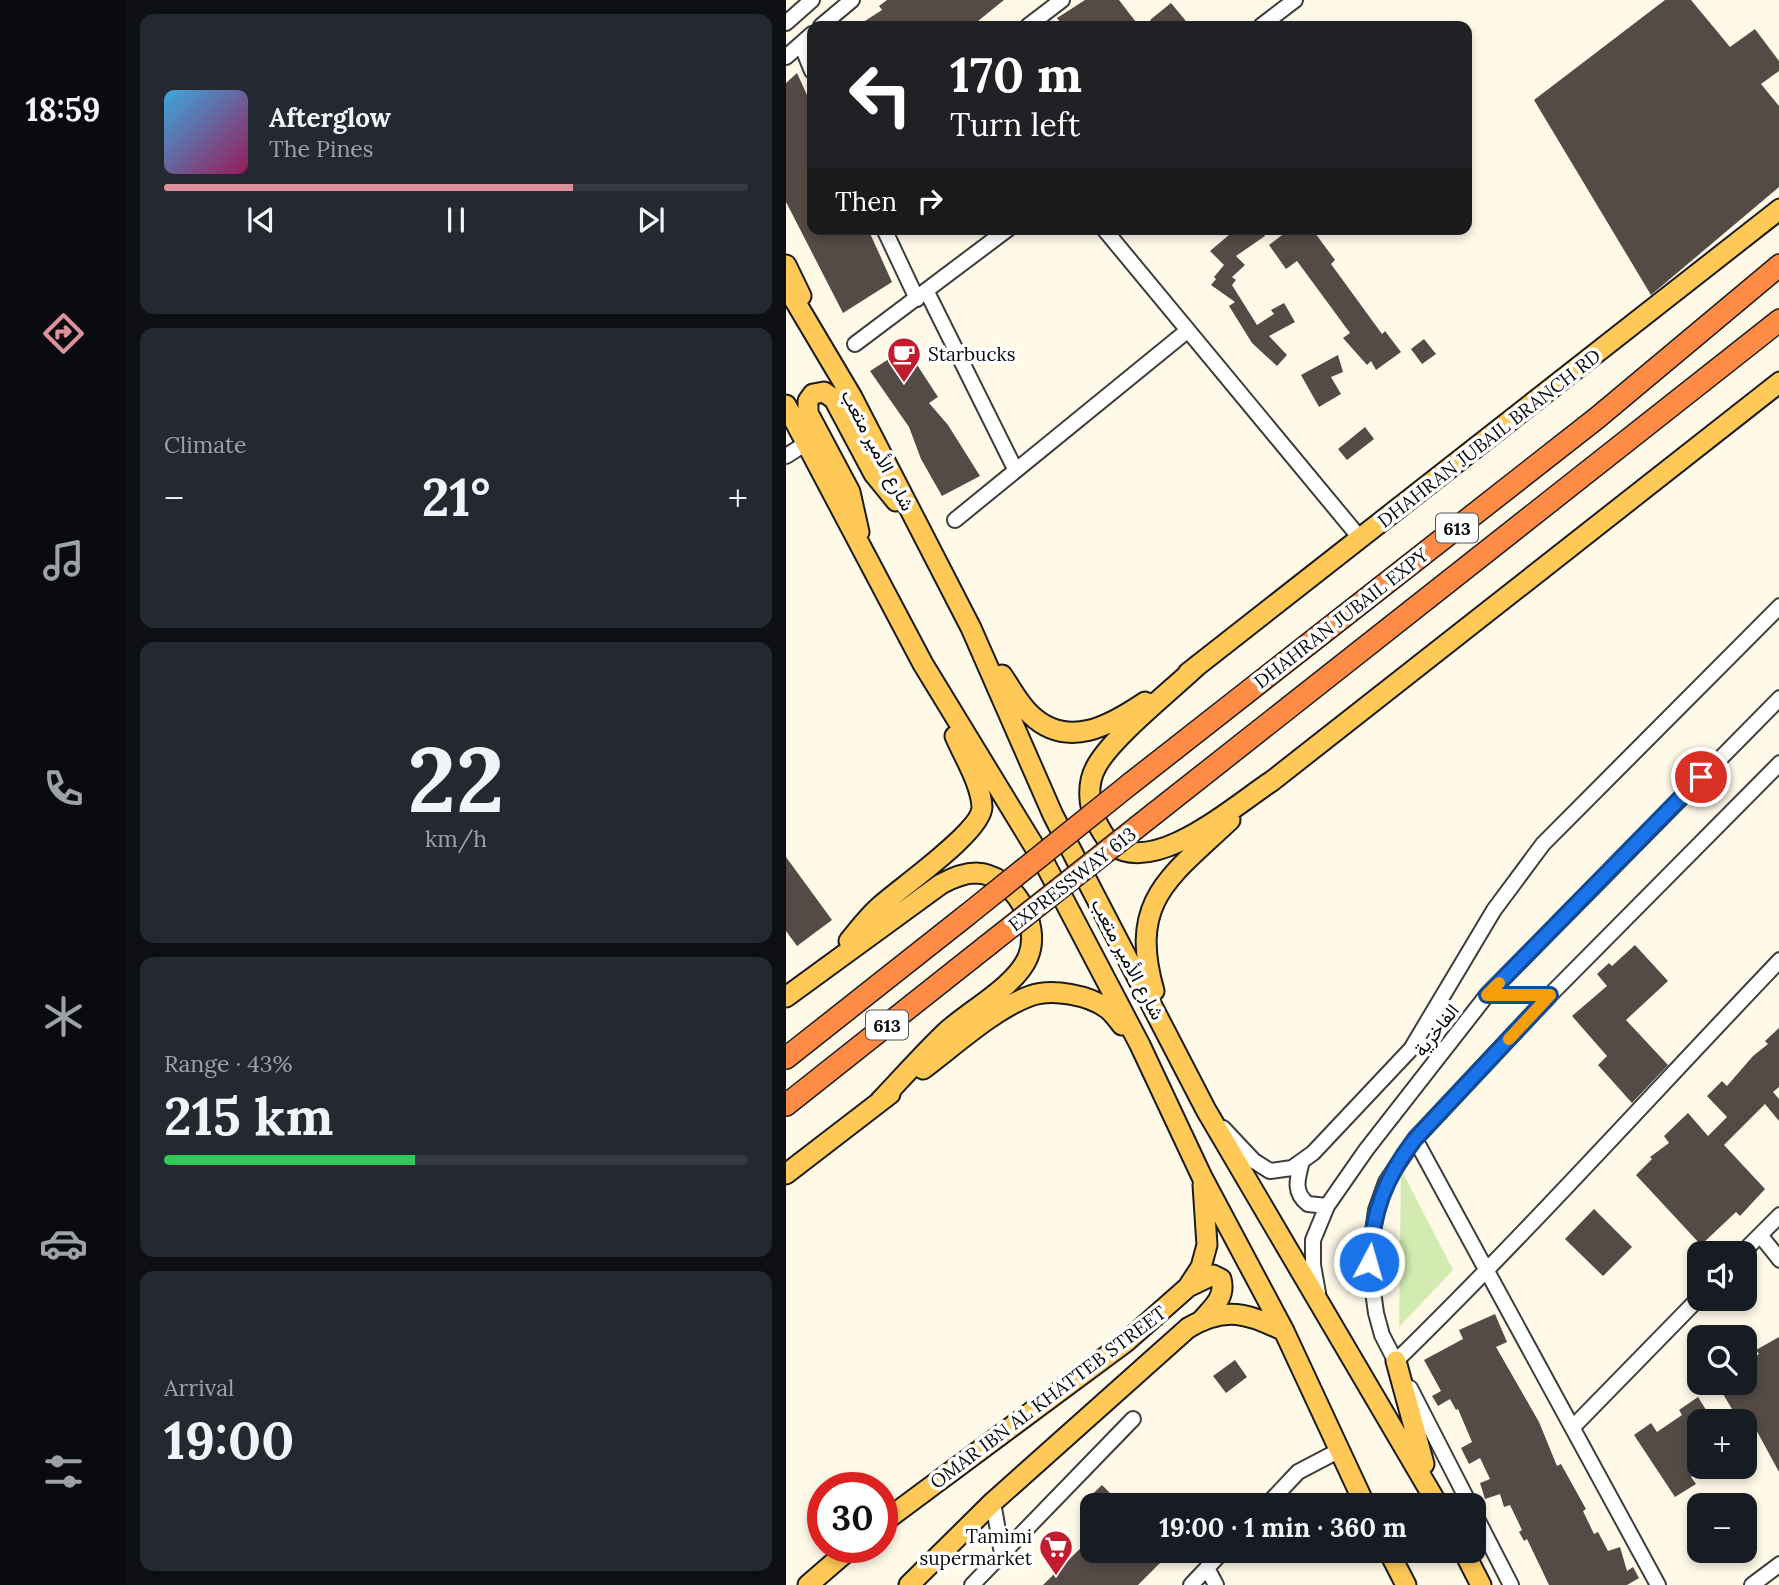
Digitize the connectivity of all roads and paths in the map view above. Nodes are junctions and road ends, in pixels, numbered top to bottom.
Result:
1 (812, 0) edge
2 (852, 0) edge
3 (1062, 0) edge
4 (1295, 0) edge
5 (828, 21) edge
6 (1035, 21) edge
7 (1268, 21) edge
8 (786, 23) edge
9 (807, 39) edge
10 (801, 44) junction
11 (786, 57) edge
12 (807, 59) edge
13 (1779, 209) edge
14 (887, 235) edge
15 (1000, 235) edge
16 (1109, 235) edge
17 (786, 265) edge
18 (1779, 265) edge
19 (786, 286) edge
20 (922, 295) junction
21 (1779, 320) edge
22 (1187, 331) junction
23 (855, 344) dead end
24 (1779, 382) edge
25 (852, 397) junction
26 (786, 408) edge
27 (803, 439) junction
28 (786, 456) edge
29 (1015, 468) junction
30 (955, 520) dead end
31 (921, 532) junction
32 (1360, 538) junction
33 (864, 554) junction
34 (1779, 606) edge
35 (971, 628) junction
36 (923, 664) junction
37 (1198, 665) junction
38 (1779, 698) edge
39 (1779, 762) edge
40 (1272, 781) junction
41 (1130, 784) joint
42 (1155, 814) joint
43 (1779, 960) edge
44 (833, 961) junction
45 (1487, 995) junction
46 (1550, 995) junction
47 (786, 997) edge
48 (1164, 1028) junction
49 (1140, 1045) junction
50 (786, 1058) edge
51 (880, 1101) junction
52 (786, 1105) edge
53 (1206, 1110) junction
54 (1415, 1139) junction
55 (1302, 1161) junction
56 (786, 1174) edge
57 (1202, 1177) junction
58 (1327, 1206) junction
59 (1779, 1215) edge
60 (1760, 1235) junction
61 (1754, 1241) edge
62 (1779, 1260) edge
63 (1488, 1271) junction
64 (1188, 1287) junction
65 (1320, 1304) junction
66 (1687, 1310) edge
67 (1202, 1320) junction
68 (1284, 1331) junction
69 (1396, 1361) junction
70 (1133, 1419) dead end
71 (1573, 1427) junction
72 (1338, 1451) junction
73 (1278, 1493) edge
74 (1359, 1493) edge
75 (1431, 1493) edge
76 (1433, 1493) edge
77 (1464, 1493) edge
78 (992, 1502) junction
79 (898, 1511) edge
80 (1486, 1536) edge
81 (1002, 1554) junction
82 (833, 1563) edge
83 (1212, 1563) edge
84 (1395, 1563) edge
85 (1470, 1563) edge
86 (1779, 1564) edge
87 (1207, 1568) junction
88 (808, 1585) edge
89 (909, 1585) edge
90 (972, 1585) edge
91 (1191, 1585) edge
92 (1216, 1585) edge
93 (1407, 1585) edge
94 (1481, 1585) edge
95 (1511, 1585) edge
96 (1658, 1585) edge
97 (1752, 1585) edge

1 - 8 street
2 - 5 street
3 - 6 street
4 - 7 street
9 - 10 street
10 - 11 street
10 - 12 street
13 - 32 main road, DHAHRAN JUBAIL BRANCH RD
14 - 20 street
15 - 20 street
16 - 22 street
17 - 25 main road
18 - 41 highway, DHAHRAN JUBAIL EXPY / 613
19 - 25 main road, شارع الأمير متعب
20 - 23 street
20 - 29 street
21 - 42 highway, DHAHRAN JUBAIL EXPY / 613
22 - 29 street
22 - 32 street
24 - 40 main road
25 - 31 main road, شارع الأمير متعب
26 - 27 main road, شارع الأمير متعب
27 - 28 street
27 - 33 main road, شارع الأمير متعب
29 - 30 street
31 - 33 main road
31 - 35 main road, شارع الأمير متعب
32 - 37 main road, DHAHRAN JUBAIL BRANCH RD
33 - 36 main road, شارع الأمير متعب
34 - 55 street
35 - 37 main road
35 - 48 main road, شارع الأمير متعب
36 - 44 main road
36 - 49 main road, شارع الأمير متعب
37 - 40 main road
38 - 45 street, الفاخرية
39 - 46 street
40 - 48 main road
41 - 50 highway, EXPRESSWAY 613 / 613, bridge
42 - 52 highway, EXPRESSWAY 613 / 613, bridge
43 - 63 street
44 - 47 main road
44 - 51 main road
45 - 46 street
45 - 58 street, الفاخرية
46 - 54 street
48 - 53 main road, شارع الأمير متعب
49 - 51 main road
49 - 57 main road, شارع الأمير متعب
51 - 56 main road
53 - 55 street
53 - 65 main road, شارع الأمير متعب
54 - 63 street
54 - 69 street
55 - 58 street
57 - 64 main road, OMAR IBN AL KHATTEB STREET
57 - 68 main road, شارع الأمير متعب
58 - 65 street, الفاخرية
59 - 60 street
60 - 61 street
60 - 62 street
63 - 69 street
63 - 71 street
64 - 67 main road
64 - 79 main road, OMAR IBN AL KHATTEB STREET
65 - 75 main road, شارع الأمير متعب
66 - 71 street
67 - 68 main road, OMAR IBN AL KHATTEB STREET
67 - 78 main road, OMAR IBN AL KHATTEB STREET
68 - 72 main road, شارع الأمير متعب
69 - 76 main road
69 - 77 street
70 - 81 street
71 - 96 street
72 - 73 street
72 - 74 main road, شارع الأمير متعب
78 - 81 street
78 - 89 main road, OMAR IBN AL KHATTEB STREET
80 - 95 street
81 - 90 street
82 - 88 main road
83 - 87 street
84 - 93 main road
85 - 94 main road
86 - 97 street
87 - 91 street
87 - 92 street

